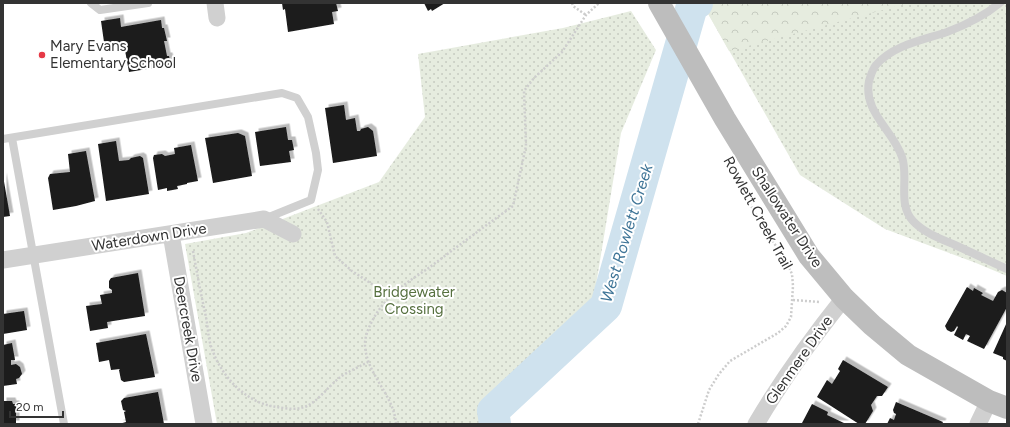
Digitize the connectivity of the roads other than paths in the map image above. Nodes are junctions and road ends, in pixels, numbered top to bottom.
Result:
1 (91, 3) edge
2 (148, 3) edge
3 (659, 3) edge
4 (1000, 3) edge
5 (12, 138) junction
6 (3, 139) edge
7 (264, 219) junction
8 (171, 234) junction
9 (293, 234) dead end
10 (34, 255) junction
11 (3, 260) edge
12 (1007, 269) edge
13 (841, 302) junction
14 (998, 405) edge
15 (64, 424) edge
16 (204, 424) edge
17 (756, 424) edge
18 (978, 424) edge

1 - 2 lane
3 - 13 street, Shallowater Drive
4 - 12 lane
5 - 6 lane
5 - 7 lane
5 - 10 lane
7 - 8 street, Waterdown Drive
7 - 9 street
8 - 10 street, Waterdown Drive
8 - 16 street, Deercreek Drive
10 - 11 street, Waterdown Drive
10 - 15 lane
13 - 14 street, Shallowater Drive
13 - 17 street, Glenmere Drive
14 - 18 street

